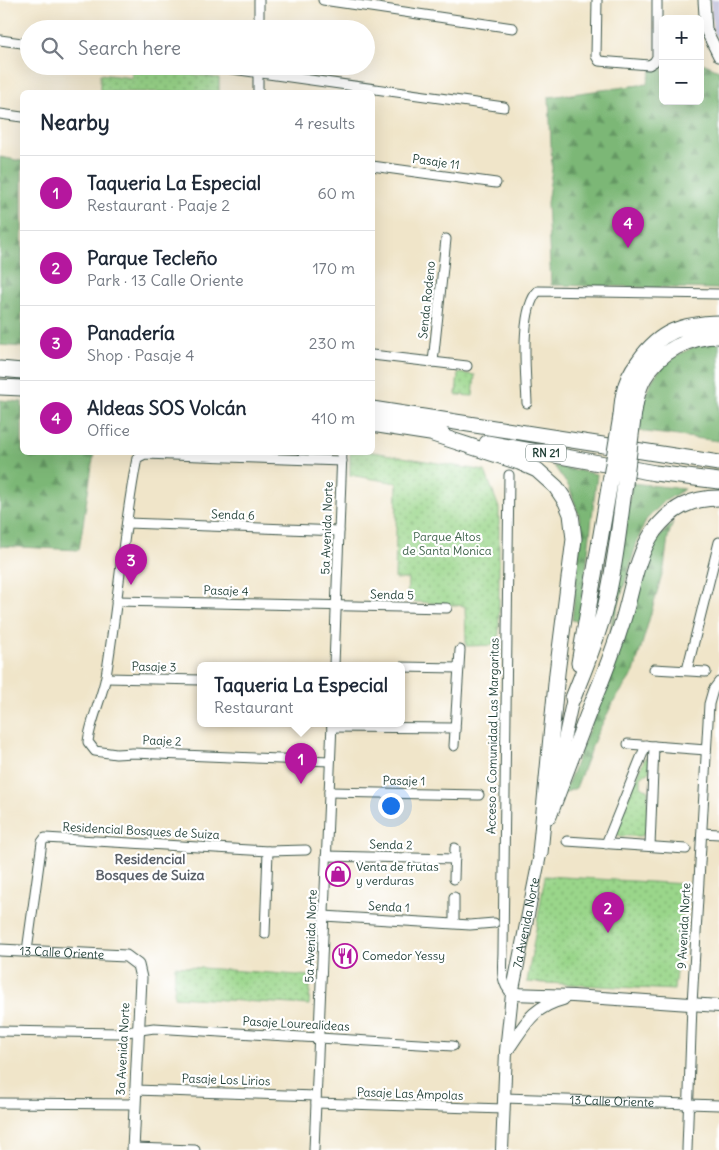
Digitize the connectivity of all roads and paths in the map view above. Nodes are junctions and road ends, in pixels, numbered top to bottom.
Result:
1 (259, 0) edge
2 (324, 0) edge
3 (597, 0) edge
4 (657, 0) edge
5 (704, 0) edge
6 (259, 20) edge
7 (513, 28) dead end
8 (0, 40) edge
9 (20, 43) edge
10 (719, 56) edge
11 (258, 75) edge
12 (297, 75) edge
13 (258, 90) edge
14 (504, 107) dead end
15 (0, 114) edge
16 (20, 117) edge
17 (375, 166) edge
18 (496, 183) dead end
19 (446, 239) dead end
20 (719, 294) edge
21 (719, 323) edge
22 (719, 336) edge
23 (375, 355) edge
24 (433, 362) junction
25 (467, 366) dead end
26 (0, 369) edge
27 (20, 371) edge
28 (0, 387) edge
29 (20, 388) edge
30 (526, 403) dead end
31 (375, 409) edge
32 (627, 417) junction
33 (375, 424) edge
34 (433, 434) junction
35 (142, 455) edge
36 (210, 455) edge
37 (342, 457) edge
38 (680, 457) junction
39 (719, 458) edge
40 (719, 463) edge
41 (509, 475) dead end
42 (719, 481) edge
43 (719, 498) edge
44 (126, 523) junction
45 (339, 531) junction
46 (719, 542) edge
47 (116, 601) junction
48 (336, 607) junction
49 (447, 608) dead end
50 (460, 650) dead end
51 (334, 662) edge
52 (405, 667) edge
53 (459, 668) junction
54 (654, 669) dead end
55 (687, 670) junction
56 (706, 672) dead end
57 (106, 678) junction
58 (197, 680) edge
59 (719, 682) edge
60 (573, 698) joint
61 (332, 727) edge
62 (405, 727) edge
63 (455, 728) junction
64 (628, 744) dead end
65 (650, 745) junction
66 (454, 746) dead end
67 (706, 750) junction
68 (330, 761) junction
69 (329, 792) junction
70 (478, 795) dead end
71 (547, 822) junction
72 (702, 833) junction
73 (719, 834) edge
74 (567, 841) dead end
75 (606, 844) junction
76 (650, 846) junction
77 (455, 848) dead end
78 (686, 848) dead end
79 (306, 850) dead end
80 (268, 851) junction
81 (540, 853) junction
82 (326, 856) junction
83 (455, 859) junction
84 (454, 879) dead end
85 (454, 898) dead end
86 (324, 916) junction
87 (454, 923) junction
88 (494, 923) dead end
89 (265, 934) dead end
90 (0, 950) edge
91 (28, 951) junction
92 (126, 956) joint
93 (512, 994) junction
94 (573, 996) junction
95 (692, 1004) junction
96 (719, 1006) edge
97 (137, 1030) junction
98 (0, 1031) edge
99 (319, 1038) junction
100 (453, 1046) dead end
101 (506, 1051) junction
102 (135, 1090) junction
103 (316, 1100) junction
104 (0, 1103) edge
105 (134, 1104) junction
106 (504, 1104) junction
107 (688, 1104) junction
108 (719, 1105) edge
109 (133, 1149) edge
110 (196, 1150) edge
111 (314, 1150) edge
112 (502, 1150) edge
113 (687, 1150) edge

1 - 6 street
2 - 7 street
3 - 4 street
5 - 10 street
8 - 9 street
11 - 13 street
12 - 14 street
15 - 16 street
17 - 18 street, Pasaje 11
19 - 24 street, Senda Rodeno
20 - 30 street
21 - 32 highway
22 - 32 highway
23 - 24 street
24 - 25 street
26 - 27 highway
28 - 29 highway
31 - 38 highway, RN 21
32 - 60 highway, bridge
33 - 34 highway, RN 21
34 - 42 highway, RN 21
34 - 81 highway
35 - 44 street
36 - 37 street
37 - 45 street, 5a Avenida Norte
38 - 39 highway
38 - 40 highway, RN 21
41 - 93 street, Acceso a Comunidad Las Margaritas
43 - 71 highway
44 - 45 street, Senda 6
44 - 47 street
45 - 48 street, 5a Avenida Norte
46 - 55 street
47 - 48 street, Pasaje 4
47 - 57 street
48 - 49 street, Senda 5
48 - 51 street, 5a Avenida Norte
50 - 53 street
52 - 53 street
53 - 63 street
54 - 55 street
55 - 56 street
57 - 58 street, Pasaje 3
57 - 68 street, Paaje 2
59 - 67 street, 9 Avenida Norte
60 - 71 main road, 7a Avenida Norte
61 - 68 street, 5a Avenida Norte
62 - 63 street
63 - 66 street
64 - 65 street
65 - 67 street
65 - 75 street
65 - 76 street
67 - 72 street, 9 Avenida Norte
68 - 69 street, 5a Avenida Norte
69 - 70 street, Pasaje 1
69 - 82 street, 5a Avenida Norte
71 - 81 main road, 7a Avenida Norte
72 - 73 street
72 - 95 street, 9 Avenida Norte
74 - 75 street
75 - 76 street
76 - 78 street
77 - 83 street
79 - 80 street
80 - 89 street
80 - 91 street, Residencial Bosques de Suiza
81 - 93 main road, 7a Avenida Norte
82 - 83 street, Senda 2
82 - 86 street, 5a Avenida Norte
83 - 84 street
85 - 87 street
86 - 87 street, Senda 1
86 - 99 street, 5a Avenida Norte
87 - 88 street, Senda 1
90 - 91 street, 13 Calle Oriente
91 - 92 street, 13 Calle Oriente
92 - 97 street, 3a Avenida Norte
93 - 94 main road
93 - 101 main road, 7a Avenida Norte
94 - 95 main road
94 - 101 main road
95 - 96 main road
95 - 107 street, 9 Avenida Norte
97 - 98 street, Pasaje Lourealideas
97 - 99 street, Pasaje Lourealideas
97 - 102 street, 3a Avenida Norte
99 - 100 street, Pasaje Lourealideas
99 - 103 street, 5a Avenida Norte
101 - 106 main road, 7a Avenida Norte
102 - 103 street, Pasaje Los Lirios
102 - 105 street, 3a Avenida Norte
103 - 106 street, Pasaje Las Ampolas
103 - 111 street, 5a Avenida Norte
104 - 105 street
105 - 109 street, 3a Avenida Norte
106 - 107 street, 13 Calle Oriente
106 - 112 main road, 7a Avenida Norte
107 - 108 street, 13 Calle Oriente
107 - 113 street, 9 Avenida Norte
109 - 110 street

